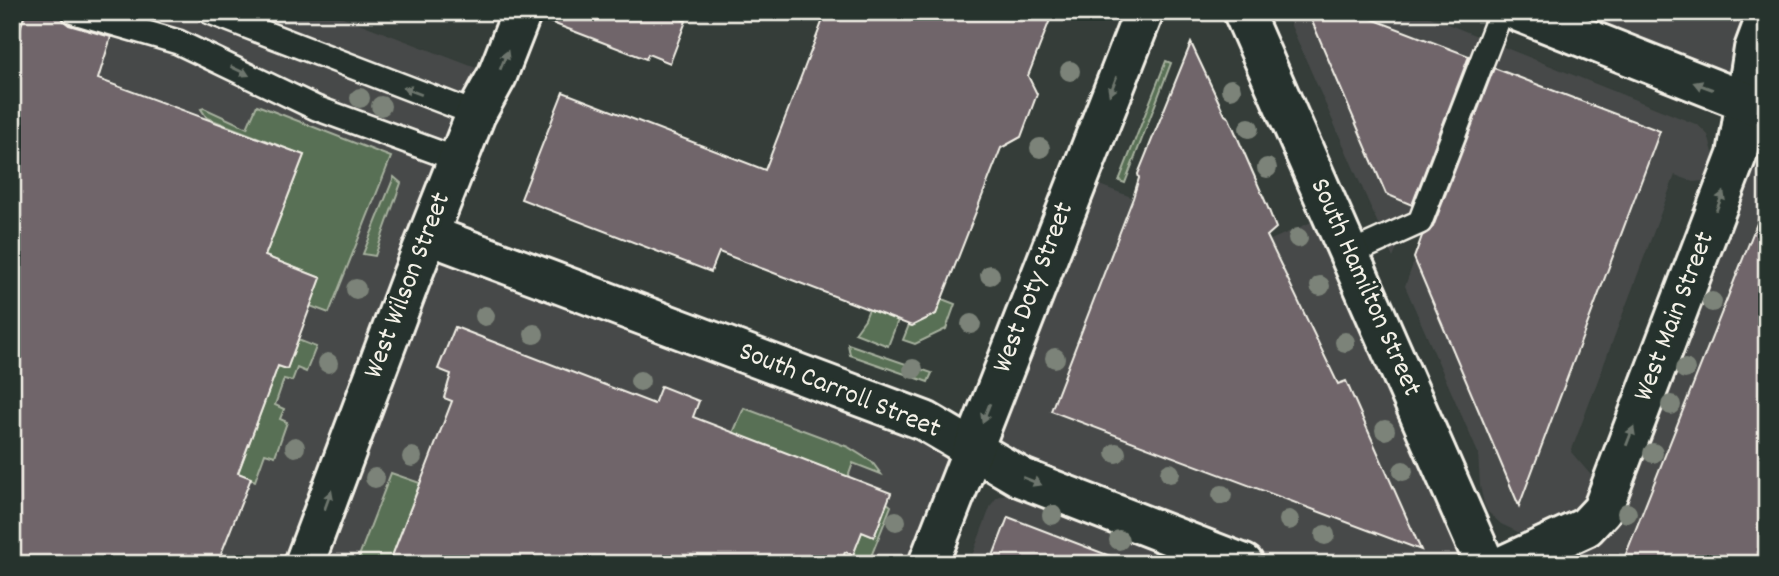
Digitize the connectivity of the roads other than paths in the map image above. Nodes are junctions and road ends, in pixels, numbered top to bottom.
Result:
1 (74, 12) edge
2 (210, 12) edge
3 (522, 12) edge
4 (1144, 12) edge
5 (1243, 12) edge
6 (1501, 12) edge
7 (1519, 12) edge
8 (1767, 14) edge
9 (1755, 106) edge
10 (476, 114) junction
11 (458, 160) junction
12 (429, 235) junction
13 (1349, 254) junction
14 (972, 449) junction
15 (304, 564) edge
16 (928, 564) edge
17 (1244, 564) edge
18 (1485, 564) edge
19 (1506, 564) edge

1 -> 11 lane
10 -> 2 lane
10 -> 3 street, West Wilson Street
4 -> 14 street, West Doty Street
5 - 13 street, South Hamilton Street
6 - 13 lane
9 -> 7 street
8 - 9 street, West Main Street
19 -> 9 street, West Main Street
10 - 11 street, West Wilson Street
11 - 12 street, West Wilson Street
12 - 14 street, South Carroll Street
15 -> 12 street, West Wilson Street
13 - 18 street, South Hamilton Street
14 - 16 street, West Doty Street
14 -> 17 street, South Carroll Street

